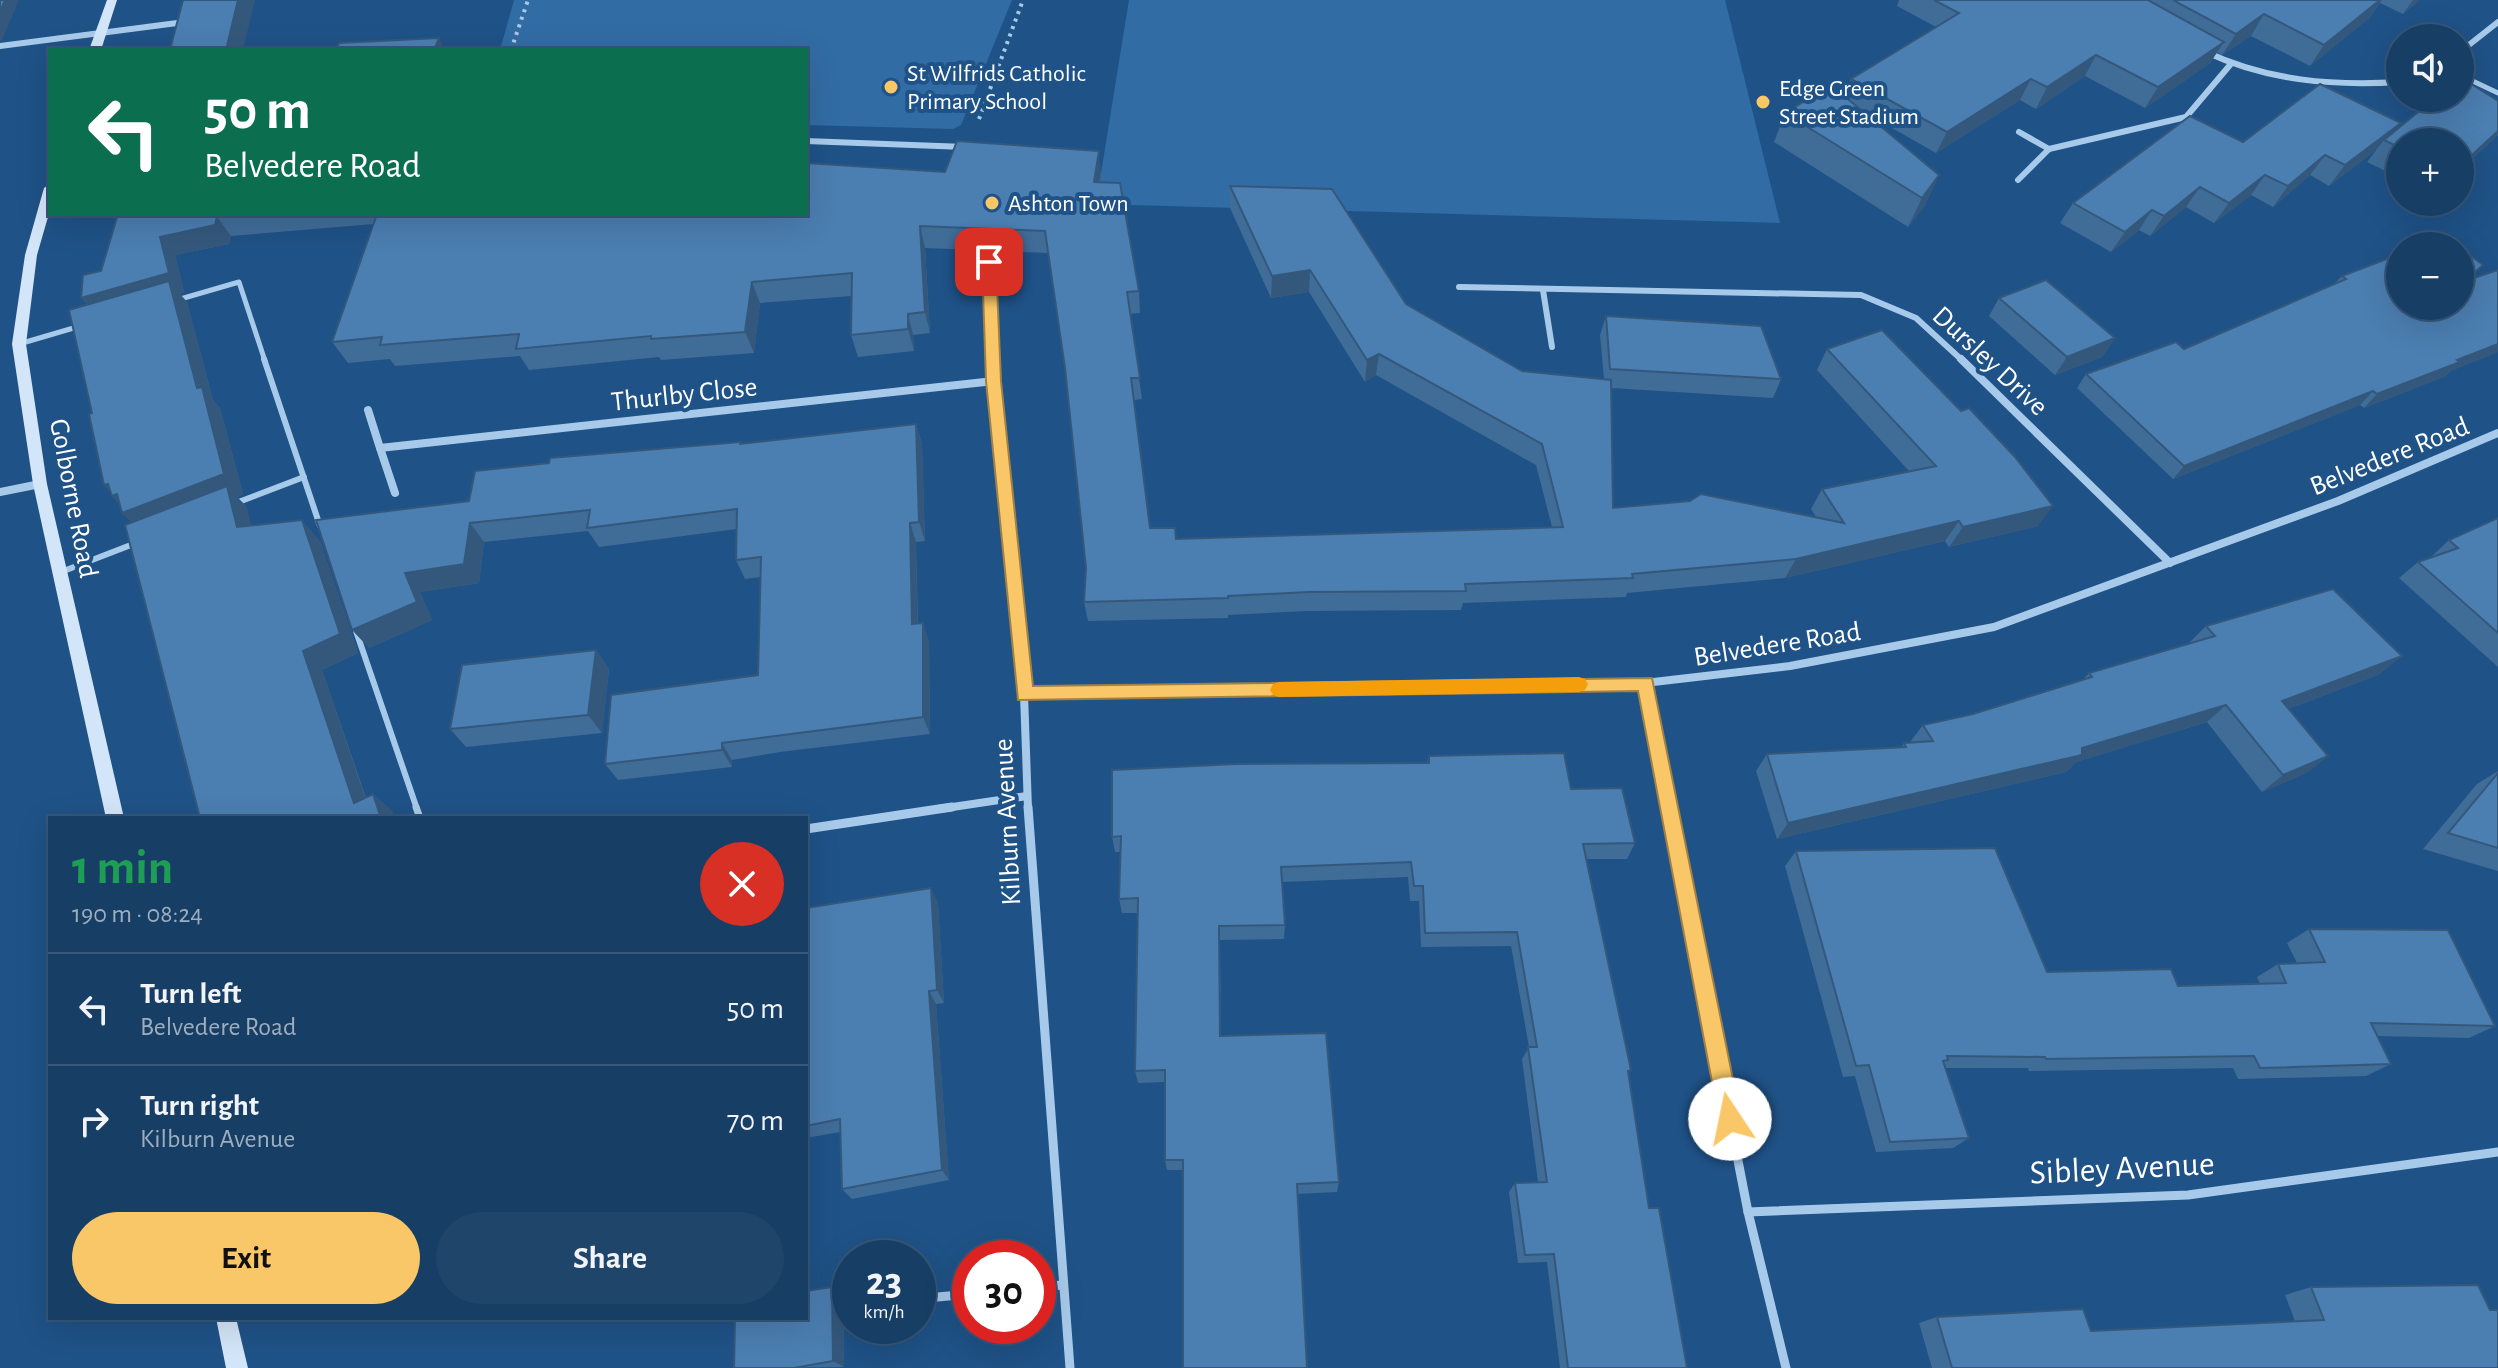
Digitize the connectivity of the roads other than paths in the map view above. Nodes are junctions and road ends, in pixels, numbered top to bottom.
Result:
1 (112, 0) edge
2 (185, 22) edge
3 (2498, 22) edge
4 (101, 33) junction
5 (2474, 41) edge
6 (0, 46) edge
7 (96, 48) edge
8 (2203, 51) edge
9 (2230, 65) junction
10 (2474, 82) edge
11 (2386, 83) edge
12 (2498, 93) edge
13 (2019, 132) dead end
14 (808, 141) edge
15 (969, 147) edge
16 (2049, 149) junction
17 (2018, 180) dead end
18 (48, 195) edge
19 (989, 262) dead end
20 (1459, 287) dead end
21 (1543, 290) junction
22 (166, 303) edge
23 (93, 323) edge
24 (19, 344) junction
25 (1552, 347) dead end
26 (994, 381) junction
27 (368, 410) dead end
28 (2498, 433) edge
29 (380, 448) junction
30 (304, 477) junction
31 (40, 484) junction
32 (0, 492) edge
33 (395, 493) dead end
34 (232, 505) edge
35 (324, 536) edge
36 (146, 539) edge
37 (2170, 563) junction
38 (60, 572) junction
39 (354, 625) edge
40 (1645, 683) junction
41 (1024, 694) junction
42 (1027, 796) junction
43 (115, 816) edge
44 (419, 816) edge
45 (808, 829) edge
46 (2498, 1152) edge
47 (1748, 1212) junction
48 (1063, 1285) junction
49 (1056, 1286) edge
50 (226, 1320) edge
51 (237, 1368) edge
52 (1070, 1368) edge
53 (1786, 1368) edge

1 - 4 main road
2 - 4 street
3 - 5 street
4 - 6 street
4 - 7 main road
8 - 9 street
9 - 11 street
9 - 16 street
10 - 12 lane
13 - 16 street
14 - 15 street
16 - 17 street
18 - 24 main road, Golborne Road
19 - 26 street, Kilburn Avenue
20 - 21 street, Dursley Drive
21 - 25 street
21 - 37 street, Dursley Drive
22 - 30 lane
23 - 24 lane
24 - 31 main road, Golborne Road
26 - 29 street, Thurlby Close
26 - 41 street, Kilburn Avenue
27 - 29 street
28 - 37 street, Belvedere Road
29 - 33 street
30 - 34 lane
30 - 35 lane
31 - 32 street
31 - 38 main road, Golborne Road
36 - 38 lane
37 - 40 street, Belvedere Road
38 - 43 main road, Golborne Road
39 - 44 lane
40 - 41 street, Belvedere Road
40 - 47 street
41 - 42 street, Kilburn Avenue
42 - 45 street
42 - 48 street, Kilburn Avenue
46 - 47 street, Sibley Avenue
47 - 53 street
48 - 49 street
48 - 52 street, Kilburn Avenue
50 - 51 main road

